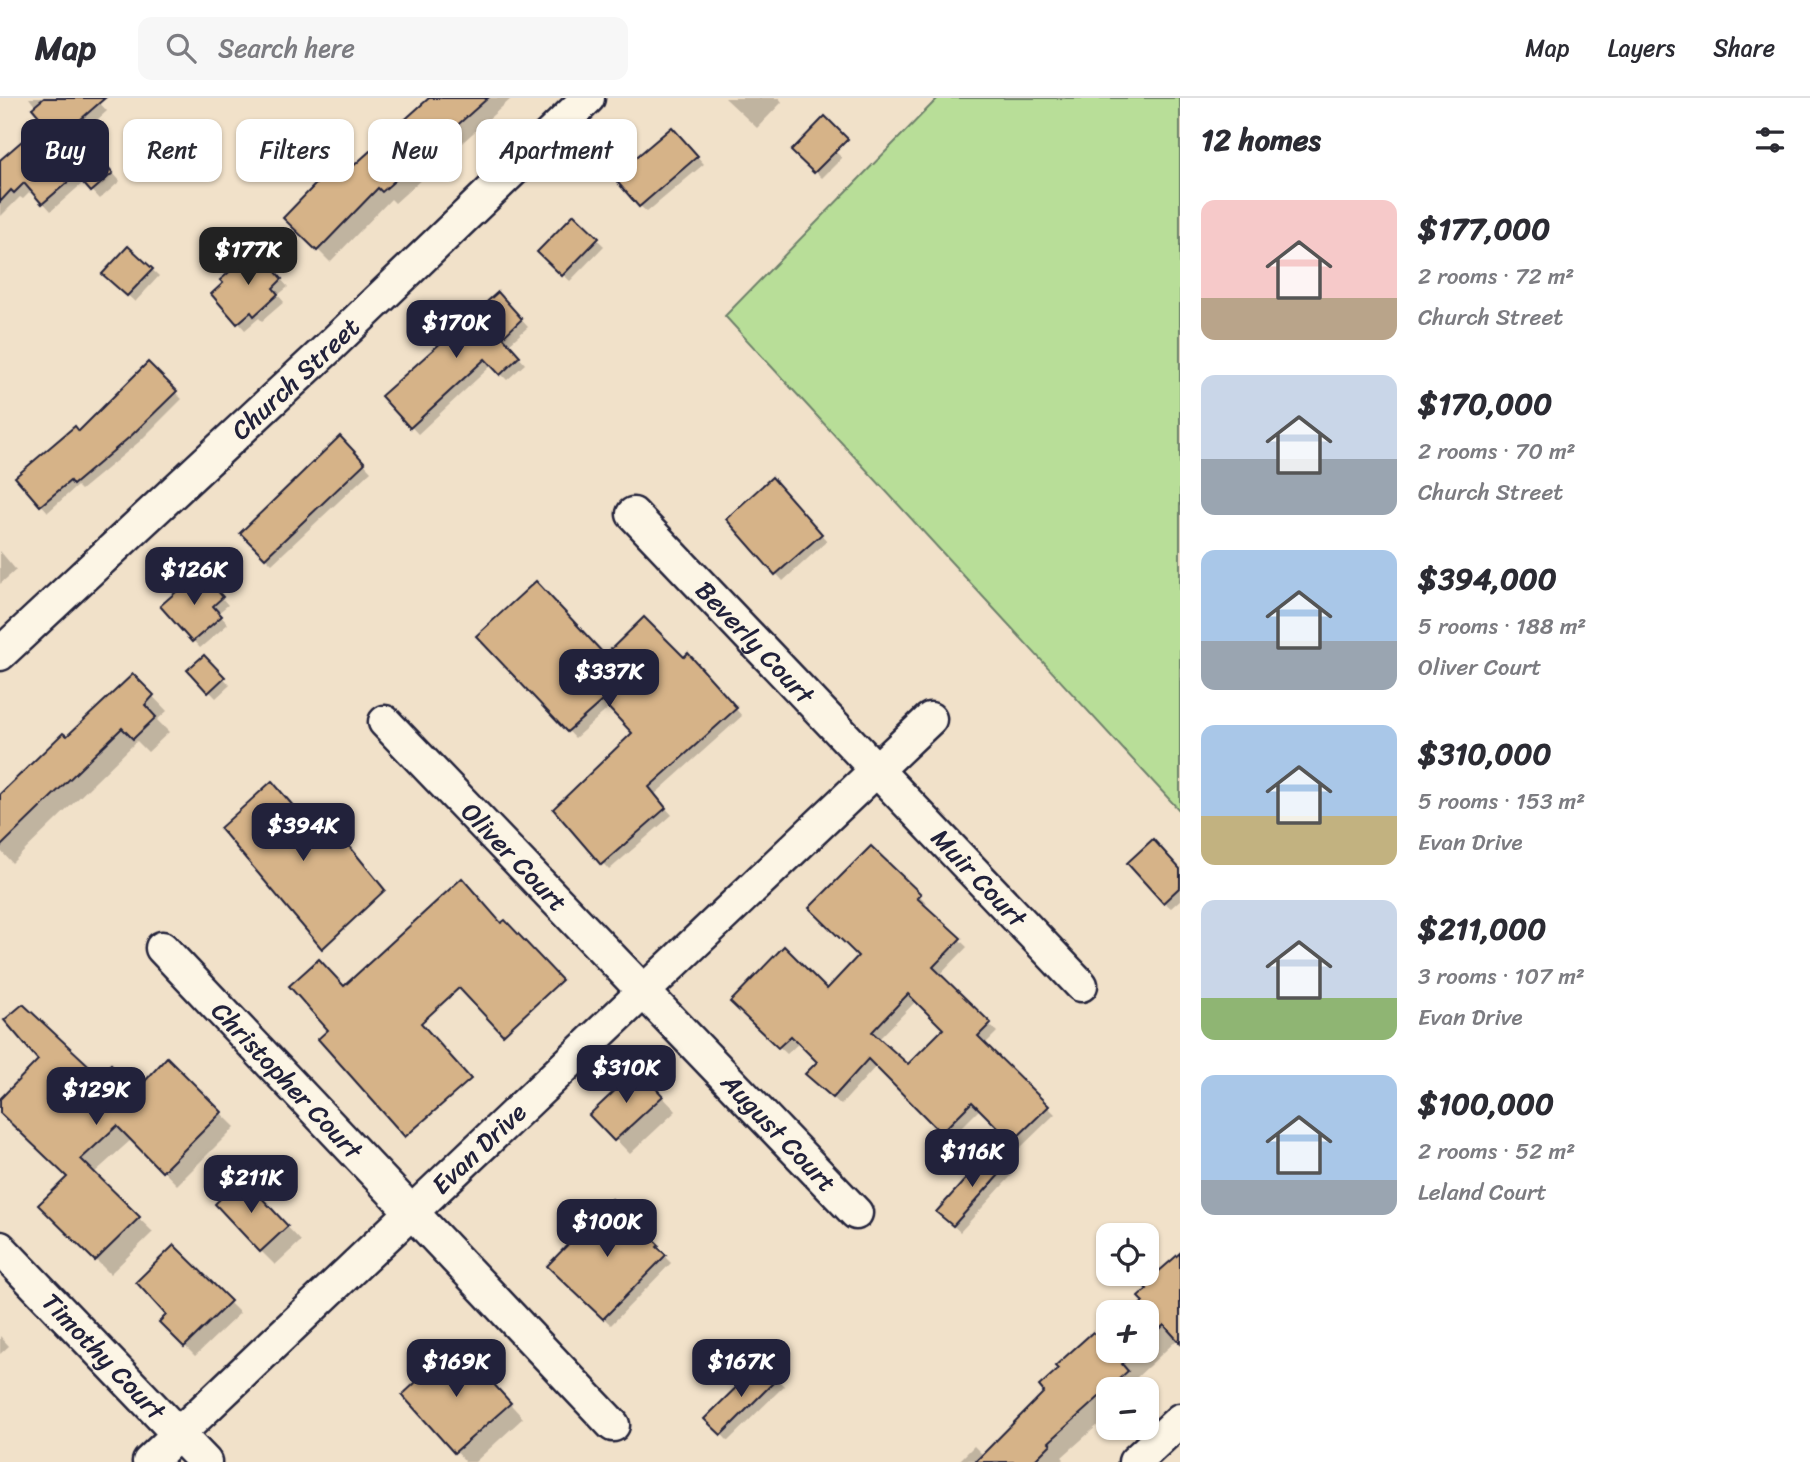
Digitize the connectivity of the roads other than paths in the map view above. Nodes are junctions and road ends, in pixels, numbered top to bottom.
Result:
1 (589, 98) edge
2 (633, 514) dead end
3 (0, 654) edge
4 (930, 719) dead end
5 (385, 722) dead end
6 (876, 770) junction
7 (162, 948) dead end
8 (1080, 985) dead end
9 (644, 992) junction
10 (411, 1212) junction
11 (856, 1213) dead end
12 (0, 1248) edge
13 (1180, 1420) edge
14 (613, 1425) dead end
15 (178, 1434) junction
16 (149, 1462) edge
17 (205, 1462) edge
18 (1135, 1462) edge

1 - 3 street, Church Street
2 - 6 street, Beverly Court
4 - 6 street, Evan Drive
5 - 9 street, Oliver Court
6 - 8 street, Muir Court
6 - 9 street, Evan Drive
7 - 10 street, Christopher Court
9 - 10 street, Evan Drive
9 - 11 street, August Court
10 - 14 street, Christopher Court
10 - 15 street, Evan Drive
12 - 15 street, Timothy Court
13 - 18 street
15 - 16 street, Evan Drive
15 - 17 street, Timothy Court

